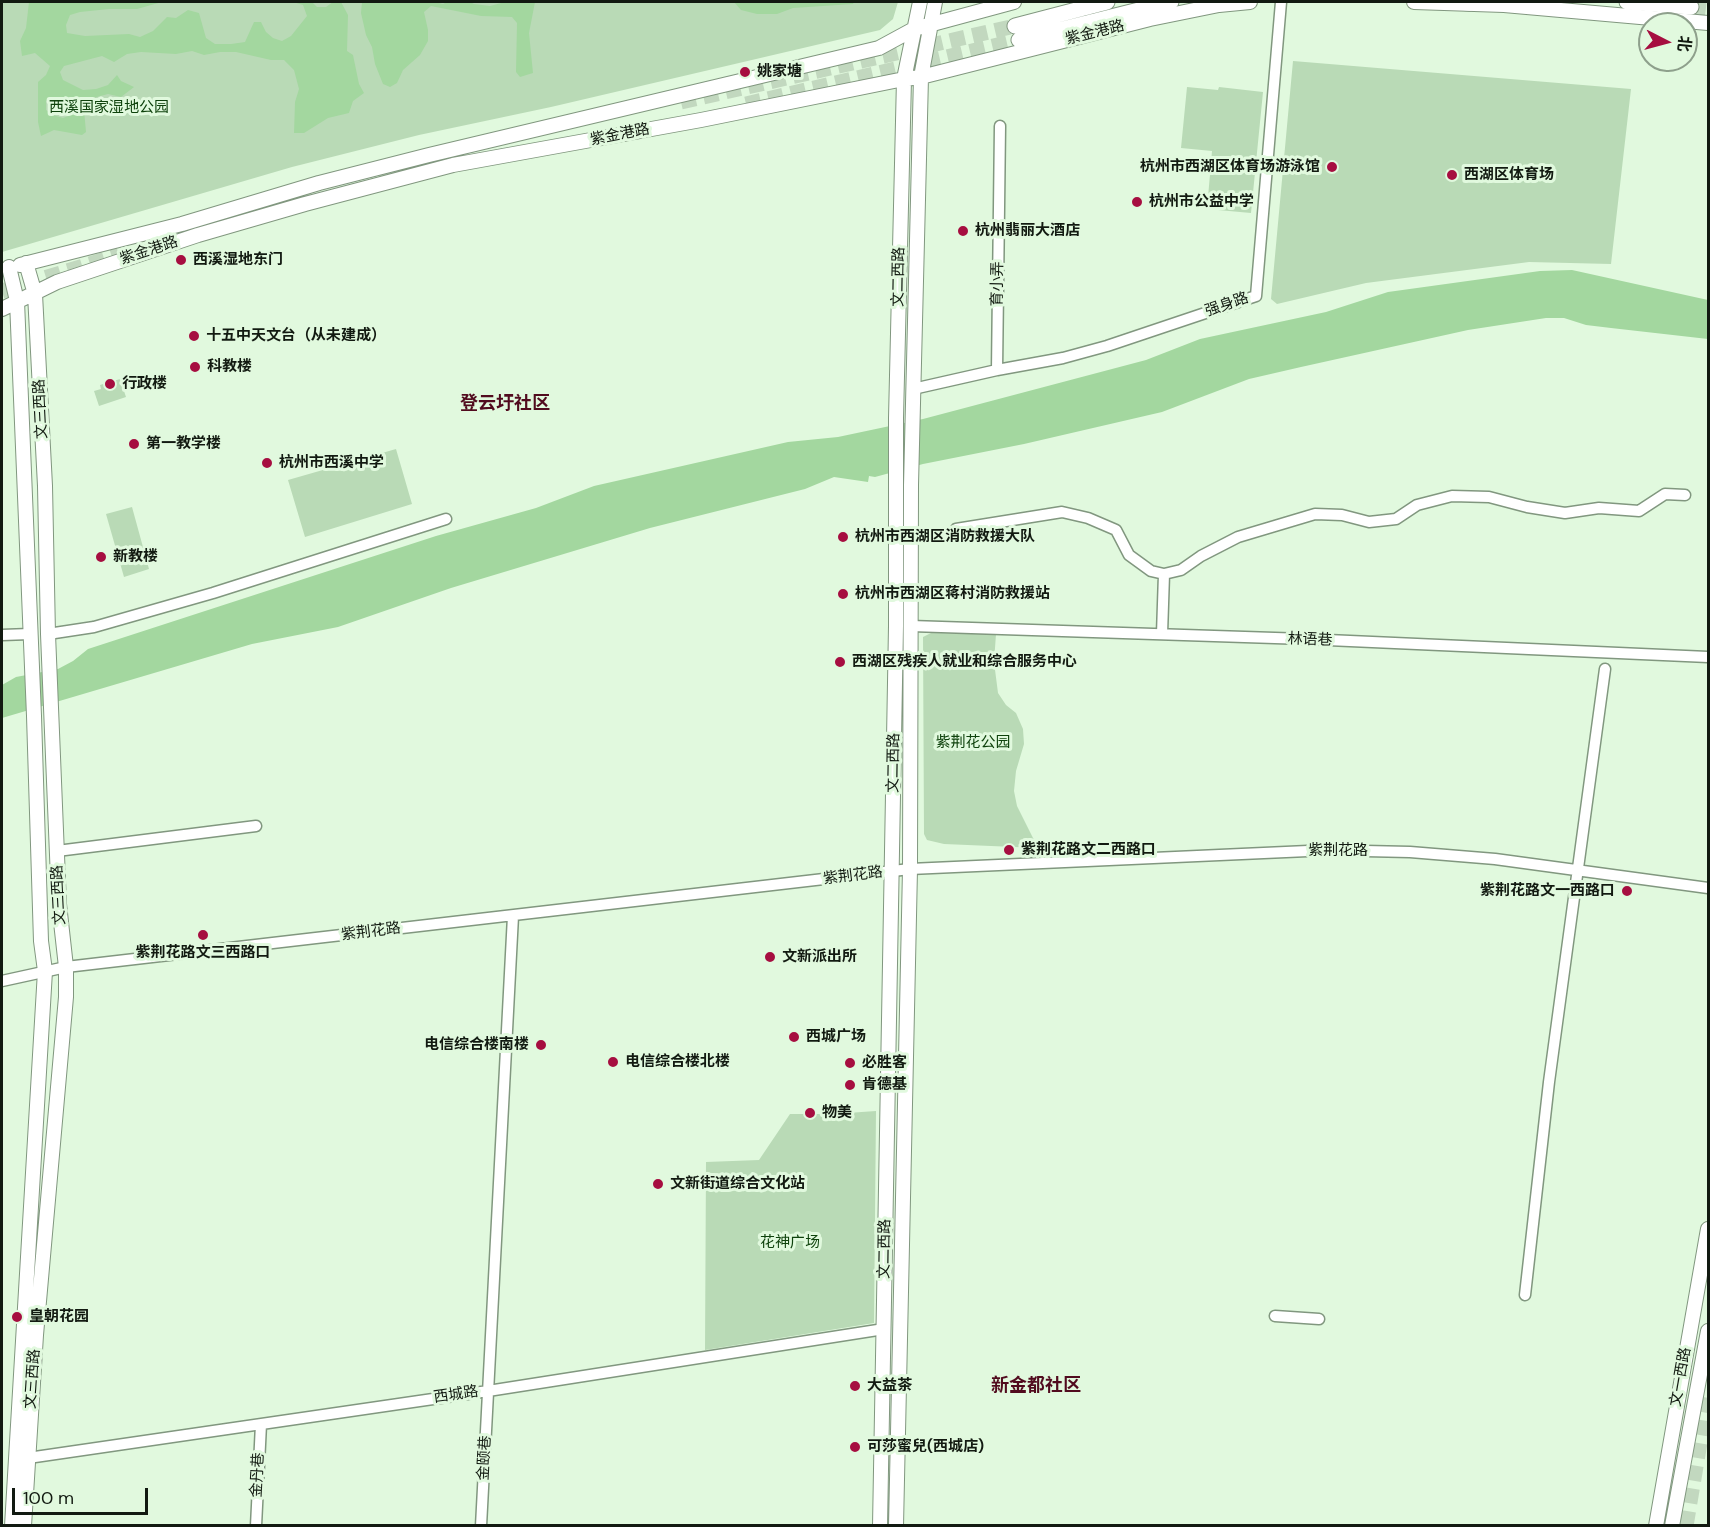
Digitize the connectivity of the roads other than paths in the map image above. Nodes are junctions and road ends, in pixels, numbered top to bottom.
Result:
1 (920, 2) edge
2 (935, 2) edge
3 (1014, 2) edge
4 (1107, 2) edge
5 (1171, 2) edge
6 (1250, 2) edge
7 (1281, 2) edge
8 (1414, 2) edge
9 (1464, 2) edge
10 (1627, 2) edge
11 (1691, 7) dead end
12 (1708, 23) edge
13 (930, 24) junction
14 (914, 29) junction
15 (921, 77) junction
16 (904, 79) junction
17 (1000, 126) dead end
18 (26, 263) junction
19 (5, 268) edge
20 (35, 294) junction
21 (17, 302) junction
22 (2, 309) edge
23 (997, 370) junction
24 (914, 389) junction
25 (1685, 495) dead end
26 (446, 519) dead end
27 (956, 529) dead end
28 (1164, 574) junction
29 (911, 626) junction
30 (30, 634) junction
31 (48, 634) junction
32 (1162, 634) junction
33 (2, 635) edge
34 (1708, 657) edge
35 (1605, 669) dead end
36 (256, 826) dead end
37 (57, 851) junction
38 (909, 869) junction
39 (1576, 870) junction
40 (892, 871) junction
41 (1708, 888) edge
42 (513, 916) junction
43 (66, 967) junction
44 (45, 971) junction
45 (2, 981) edge
46 (1708, 1229) edge
47 (1525, 1296) dead end
48 (1275, 1316) dead end
49 (1319, 1319) dead end
50 (884, 1329) junction
51 (1708, 1331) edge
52 (488, 1391) junction
53 (261, 1424) junction
54 (28, 1458) junction
55 (12, 1526) edge
56 (24, 1526) edge
57 (256, 1526) edge
58 (481, 1526) edge
59 (880, 1526) edge
60 (896, 1526) edge
61 (1656, 1526) edge
62 (1672, 1526) edge

1 - 14 main road, 文二西路
2 - 13 main road, 文二西路
3 - 13 main road, 紫金港路
4 - 5 highway
6 - 15 main road, 紫金港路
7 - 23 street, 强身路
8 - 9 main road
9 - 12 main road
10 - 11 highway
13 - 14 main road, 紫金港路
13 - 15 main road, 文二西路
14 - 16 main road, 文二西路
14 - 18 main road, 紫金港路
15 - 16 main road, 紫金港路
15 - 24 main road, 文二西路
16 - 20 main road, 紫金港路
16 - 40 main road, 文二西路
17 - 23 street, 育小弄
18 - 19 main road, 紫金港路
18 - 20 main road, 文三西路
19 - 21 main road, 文三西路
20 - 21 main road, 紫金港路
20 - 31 main road, 文三西路
21 - 22 main road, 紫金港路
21 - 30 main road, 文三西路
23 - 24 street, 强身路
24 - 29 main road, 文二西路
25 - 28 street
26 - 31 street
27 - 28 street
28 - 32 street
29 - 32 street, 林语巷
29 - 38 main road, 文二西路
30 - 33 street
30 - 44 main road, 文三西路
31 - 37 main road, 文三西路
32 - 34 street, 林语巷
35 - 39 street
36 - 37 street
37 - 43 main road, 文三西路
38 - 39 street, 紫荆花路
38 - 40 street, 紫荆花路
38 - 60 main road, 文二西路
39 - 41 street, 紫荆花路
39 - 47 street
40 - 42 street, 紫荆花路
40 - 50 main road, 文二西路
42 - 43 street, 紫荆花路
42 - 52 street, 金颐巷
43 - 44 street, 紫荆花路
43 - 54 main road, 文三西路
44 - 45 street, 紫荆花路
44 - 55 main road, 文三西路
46 - 61 main road, 文一西路
48 - 49 street
50 - 52 street, 西城路
50 - 59 main road, 文二西路
51 - 62 main road, 文一西路
52 - 53 street, 西城路
52 - 58 street, 金颐巷
53 - 54 street, 西城路
53 - 57 street, 金丹巷
54 - 56 main road, 文三西路

